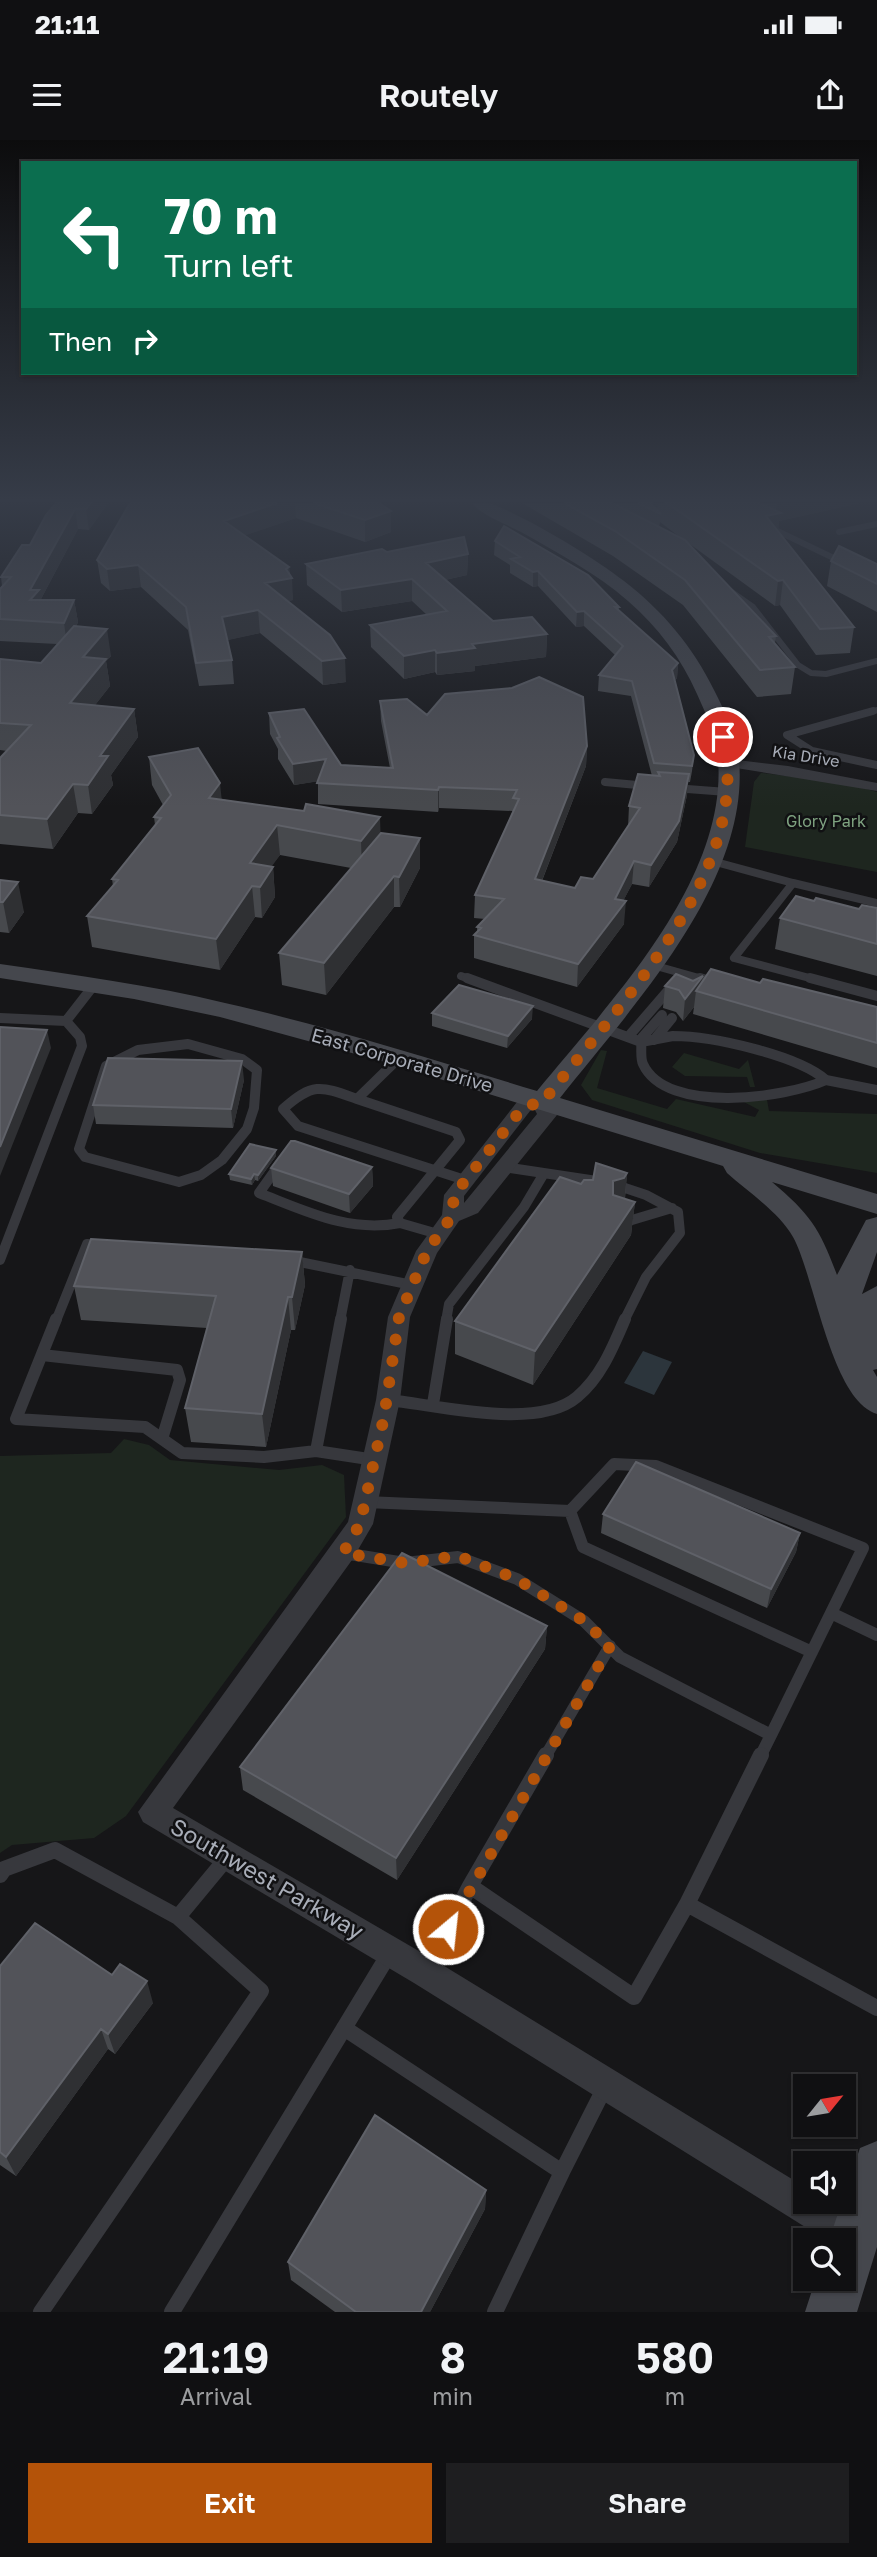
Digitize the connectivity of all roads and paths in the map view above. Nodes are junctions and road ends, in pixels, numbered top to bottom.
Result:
1 (640, 604) edge
2 (749, 604) edge
3 (877, 661) edge
4 (877, 710) edge
5 (729, 763) junction
6 (877, 765) edge
7 (605, 782) dead end
8 (656, 786) edge
9 (668, 787) edge
10 (877, 787) edge
11 (727, 792) junction
12 (712, 861) junction
13 (793, 883) junction
14 (877, 903) edge
15 (649, 964) junction
16 (0, 971) edge
17 (683, 973) junction
18 (461, 976) dead end
19 (694, 976) junction
20 (705, 979) junction
21 (687, 984) edge
22 (94, 985) junction
23 (731, 986) edge
24 (698, 987) edge
25 (877, 996) edge
26 (0, 1018) edge
27 (66, 1021) junction
28 (602, 1027) junction
29 (628, 1037) junction
30 (654, 1040) junction
31 (640, 1041) junction
32 (188, 1044) joint
33 (399, 1058) junction
34 (826, 1080) junction
35 (877, 1090) edge
36 (357, 1099) junction
37 (542, 1103) junction
38 (306, 1129) junction
39 (298, 1140) edge
40 (290, 1150) edge
41 (728, 1160) junction
42 (504, 1167) junction
43 (435, 1171) junction
44 (542, 1175) junction
45 (465, 1180) junction
46 (877, 1204) edge
47 (672, 1208) junction
48 (616, 1218) edge
49 (400, 1223) junction
50 (445, 1225) junction
51 (877, 1227) edge
52 (114, 1246) edge
53 (276, 1259) edge
54 (0, 1260) edge
55 (350, 1270) junction
56 (412, 1285) junction
57 (877, 1297) edge
58 (841, 1324) junction
59 (42, 1355) junction
60 (877, 1379) edge
61 (388, 1400) junction
62 (877, 1402) edge
63 (433, 1404) junction
64 (162, 1439) junction
65 (316, 1451) junction
66 (375, 1460) junction
67 (364, 1502) junction
68 (570, 1511) junction
69 (343, 1553) junction
70 (831, 1613) junction
71 (877, 1635) edge
72 (610, 1646) junction
73 (812, 1652) junction
74 (771, 1735) junction
75 (228, 1856) junction
76 (0, 1875) edge
77 (470, 1886) junction
78 (687, 1904) junction
79 (178, 1917) junction
80 (390, 1952) junction
81 (425, 1972) junction
82 (877, 2008) edge
83 (344, 2028) junction
84 (606, 2084) junction
85 (877, 2165) edge
86 (562, 2172) junction
87 (799, 2228) edge
88 (856, 2231) edge
89 (837, 2291) edge
90 (41, 2312) edge
91 (172, 2312) edge
92 (495, 2312) edge
93 (831, 2312) edge

1 - 5 street
2 - 3 lane
4 - 6 lane
5 - 10 street, Kia Drive
5 - 11 street
7 - 8 lane
9 - 11 lane
11 - 12 street
12 - 13 lane
12 - 15 street
13 - 14 lane
13 - 25 lane
15 - 17 lane
15 - 28 street
16 - 22 street, East Corporate Drive
17 - 19 lane
17 - 29 lane
18 - 28 lane
19 - 20 lane
19 - 21 lane
20 - 23 lane
20 - 24 lane
22 - 27 lane
22 - 33 street, East Corporate Drive
26 - 27 lane
27 - 54 lane
28 - 29 lane
28 - 37 street
29 - 31 lane
30 - 31 lane
30 - 31 lane
30 - 34 lane
31 - 34 lane
32 - 32 lane
33 - 36 lane
33 - 37 street, East Corporate Drive
34 - 35 lane
36 - 38 lane
36 - 43 lane
37 - 41 street, East Corporate Drive
37 - 42 street, Southwest Parkway
37 - 45 street, Southwest Parkway
38 - 39 lane
38 - 43 lane
40 - 49 lane
41 - 46 street, East Corporate Drive
41 - 58 street
42 - 44 lane
42 - 50 street, Southwest Parkway
43 - 45 lane
43 - 49 lane
44 - 47 lane
44 - 63 lane
45 - 50 street, Southwest Parkway
47 - 48 lane
47 - 63 lane
49 - 50 lane
50 - 56 street, Southwest Parkway
51 - 58 street
52 - 59 lane
53 - 55 lane
55 - 56 lane
55 - 65 lane
56 - 61 street, Southwest Parkway
57 - 60 street
58 - 62 street
59 - 64 lane
59 - 64 lane
61 - 63 lane
61 - 66 street, Southwest Parkway
64 - 65 lane
65 - 66 lane
66 - 67 street, Southwest Parkway
67 - 68 lane
67 - 69 street, Southwest Parkway
68 - 70 lane
68 - 73 lane
69 - 72 lane
69 - 75 street, Southwest Parkway
70 - 71 lane
70 - 73 lane
72 - 74 lane
72 - 77 lane
73 - 74 lane
74 - 78 lane
75 - 79 lane
75 - 80 street, Southwest Parkway
76 - 79 lane
77 - 78 lane
77 - 81 lane
78 - 82 lane
79 - 90 lane
80 - 81 street, Southwest Parkway
80 - 83 lane
81 - 84 street, Southwest Parkway
83 - 86 lane
83 - 91 lane
84 - 86 lane
84 - 87 street, Southwest Parkway
85 - 88 street
86 - 92 lane
89 - 93 street

